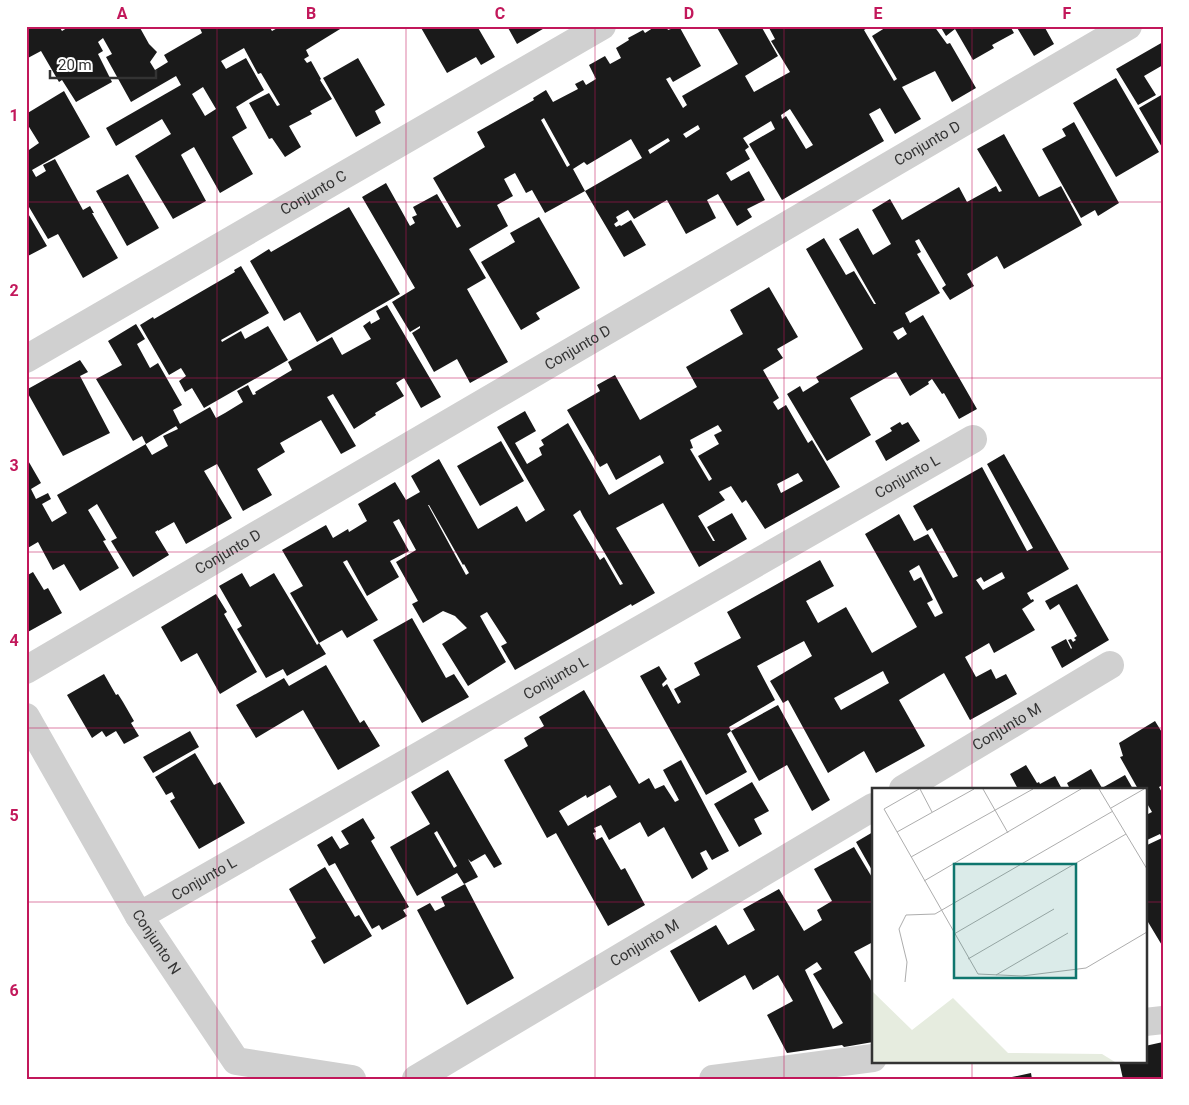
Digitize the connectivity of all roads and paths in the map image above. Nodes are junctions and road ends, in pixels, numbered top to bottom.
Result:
1 (602, 26) edge
2 (1128, 26) edge
3 (26, 359) edge
4 (973, 439) dead end
5 (1110, 665) dead end
6 (26, 670) edge
7 (26, 717) edge
8 (905, 788) edge
9 (872, 808) edge
10 (139, 916) junction
11 (1163, 1020) edge
12 (1146, 1022) edge
13 (872, 1058) edge
14 (352, 1079) edge
15 (416, 1079) edge
16 (713, 1079) edge

1 - 3 street, Conjunto C
2 - 6 street, Conjunto D
4 - 10 street, Conjunto L
5 - 8 street, Conjunto M
7 - 10 street, Conjunto N
9 - 15 street, Conjunto M
10 - 14 street, Conjunto N
11 - 12 street
13 - 16 street

